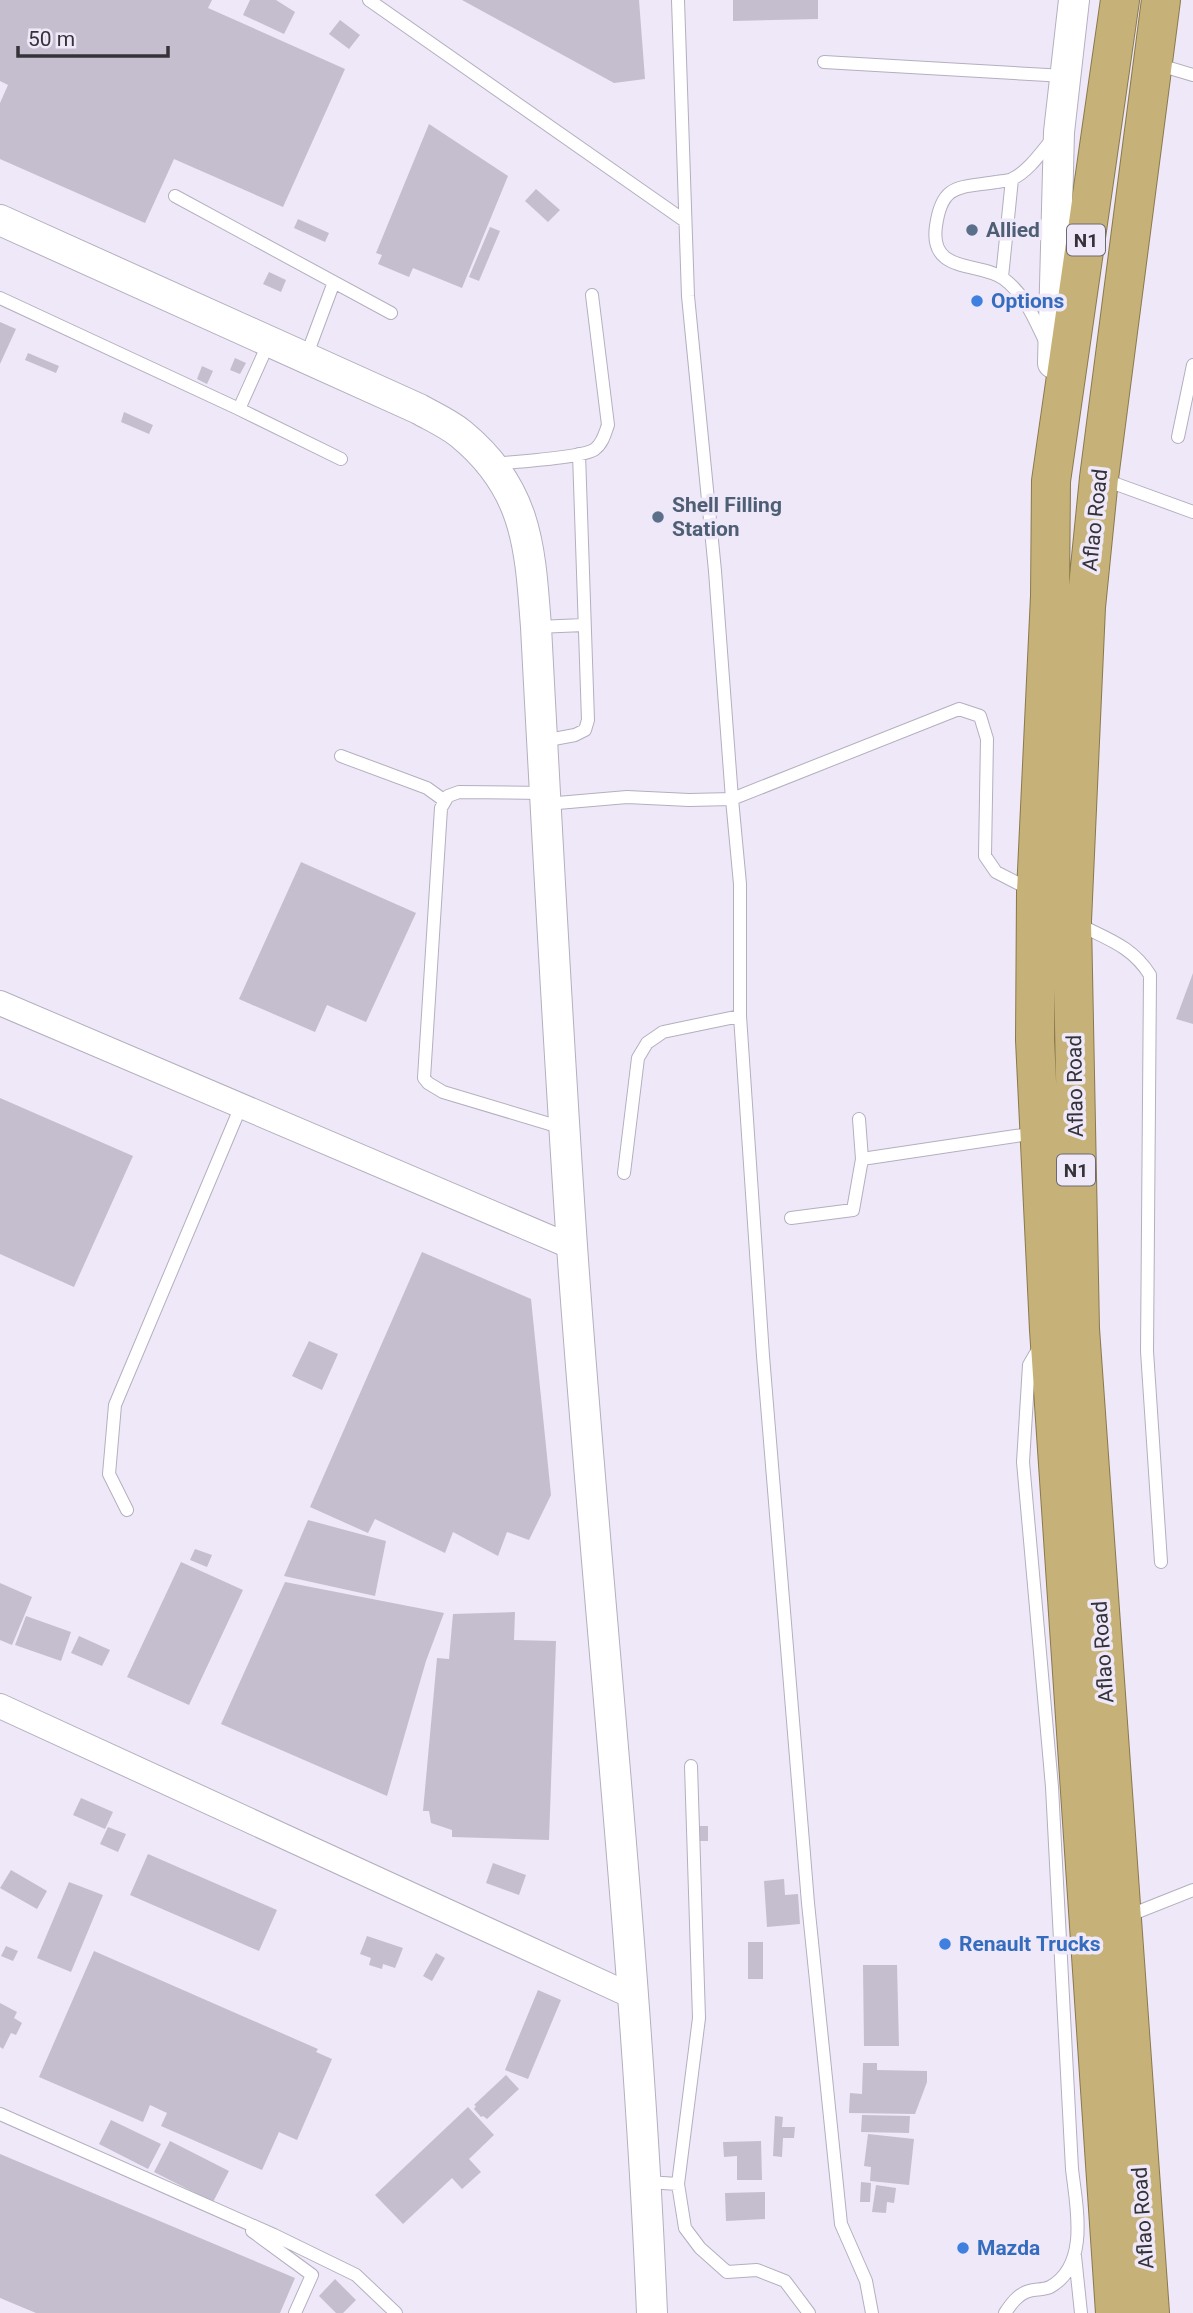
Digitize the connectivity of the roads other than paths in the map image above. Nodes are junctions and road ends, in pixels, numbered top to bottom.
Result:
1 (369, 0) edge
2 (678, 0) edge
3 (1074, 0) edge
4 (1120, 0) edge
5 (1160, 23) edge
6 (824, 62) dead end
7 (1193, 75) edge
8 (1066, 76) junction
9 (1059, 132) junction
10 (1012, 179) junction
11 (175, 196) dead end
12 (0, 220) edge
13 (685, 221) junction
14 (1002, 277) junction
15 (334, 282) junction
16 (592, 295) dead end
17 (0, 298) edge
18 (391, 313) dead end
19 (269, 342) junction
20 (1053, 357) junction
21 (305, 358) junction
22 (1193, 365) edge
23 (239, 409) junction
24 (1178, 437) dead end
25 (579, 454) junction
26 (341, 459) dead end
27 (493, 464) junction
28 (1099, 478) junction
29 (1051, 481) junction
30 (1193, 513) edge
31 (584, 625) junction
32 (536, 627) junction
33 (542, 741) junction
34 (341, 756) dead end
35 (545, 799) junction
36 (732, 799) junction
37 (445, 801) junction
38 (1036, 892) junction
39 (1072, 921) junction
40 (0, 1003) edge
41 (740, 1016) junction
42 (241, 1106) junction
43 (859, 1119) dead end
44 (565, 1128) junction
45 (1040, 1132) junction
46 (862, 1159) junction
47 (624, 1172) dead end
48 (791, 1218) dead end
49 (572, 1247) junction
50 (1049, 1330) junction
51 (127, 1510) dead end
52 (1161, 1562) dead end
53 (0, 1706) edge
54 (691, 1766) dead end
55 (1193, 1890) edge
56 (1122, 1918) junction
57 (634, 1997) junction
58 (0, 2114) edge
59 (647, 2182) junction
60 (678, 2183) junction
61 (235, 2218) junction
62 (1075, 2256) junction
63 (295, 2313) edge
64 (396, 2313) edge
65 (652, 2313) edge
66 (809, 2313) edge
67 (872, 2313) edge
68 (1005, 2313) edge
69 (1081, 2313) edge
70 (1115, 2313) edge
71 (1150, 2313) edge

1 - 13 lane
2 - 13 lane
3 - 8 street, Aflao Road / N1
4 - 29 highway, Aflao Road / N1
5 - 7 lane
5 - 28 highway, Aflao Road / N1
6 - 8 lane
8 - 9 street, Aflao Road / N1
9 - 10 lane
9 - 20 street, Aflao Road / N1
10 - 14 lane
10 - 14 lane
11 - 15 lane
12 - 19 street
13 - 36 lane
14 - 20 lane
15 - 18 lane
15 - 21 lane
16 - 25 lane
17 - 23 lane
19 - 21 street
19 - 23 lane
20 - 29 street, Aflao Road / N1
21 - 27 street
22 - 24 lane
23 - 26 lane
25 - 27 lane
25 - 31 lane
27 - 32 street
28 - 30 lane
28 - 39 highway, Aflao Road / N1
29 - 38 highway, Aflao Road / N1
31 - 32 lane
31 - 33 lane
32 - 33 street
33 - 35 street
34 - 37 lane
35 - 36 lane
35 - 37 lane
35 - 44 street
36 - 38 lane
36 - 41 lane
37 - 44 lane
38 - 45 highway, Aflao Road / N1
39 - 52 lane
39 - 56 highway, Aflao Road / N1
40 - 42 street
41 - 47 lane
41 - 67 lane
42 - 49 street
42 - 51 lane
43 - 46 lane
44 - 49 street
45 - 46 lane
45 - 50 highway, Aflao Road / N1
46 - 48 lane
49 - 57 street
50 - 62 lane
50 - 70 highway, Aflao Road / N1
53 - 57 street
54 - 60 lane
55 - 56 lane
56 - 71 highway, Aflao Road / N1
57 - 59 street
58 - 61 lane
59 - 60 lane
59 - 65 street
60 - 66 lane
61 - 63 lane
61 - 64 lane
62 - 68 lane
62 - 69 lane

